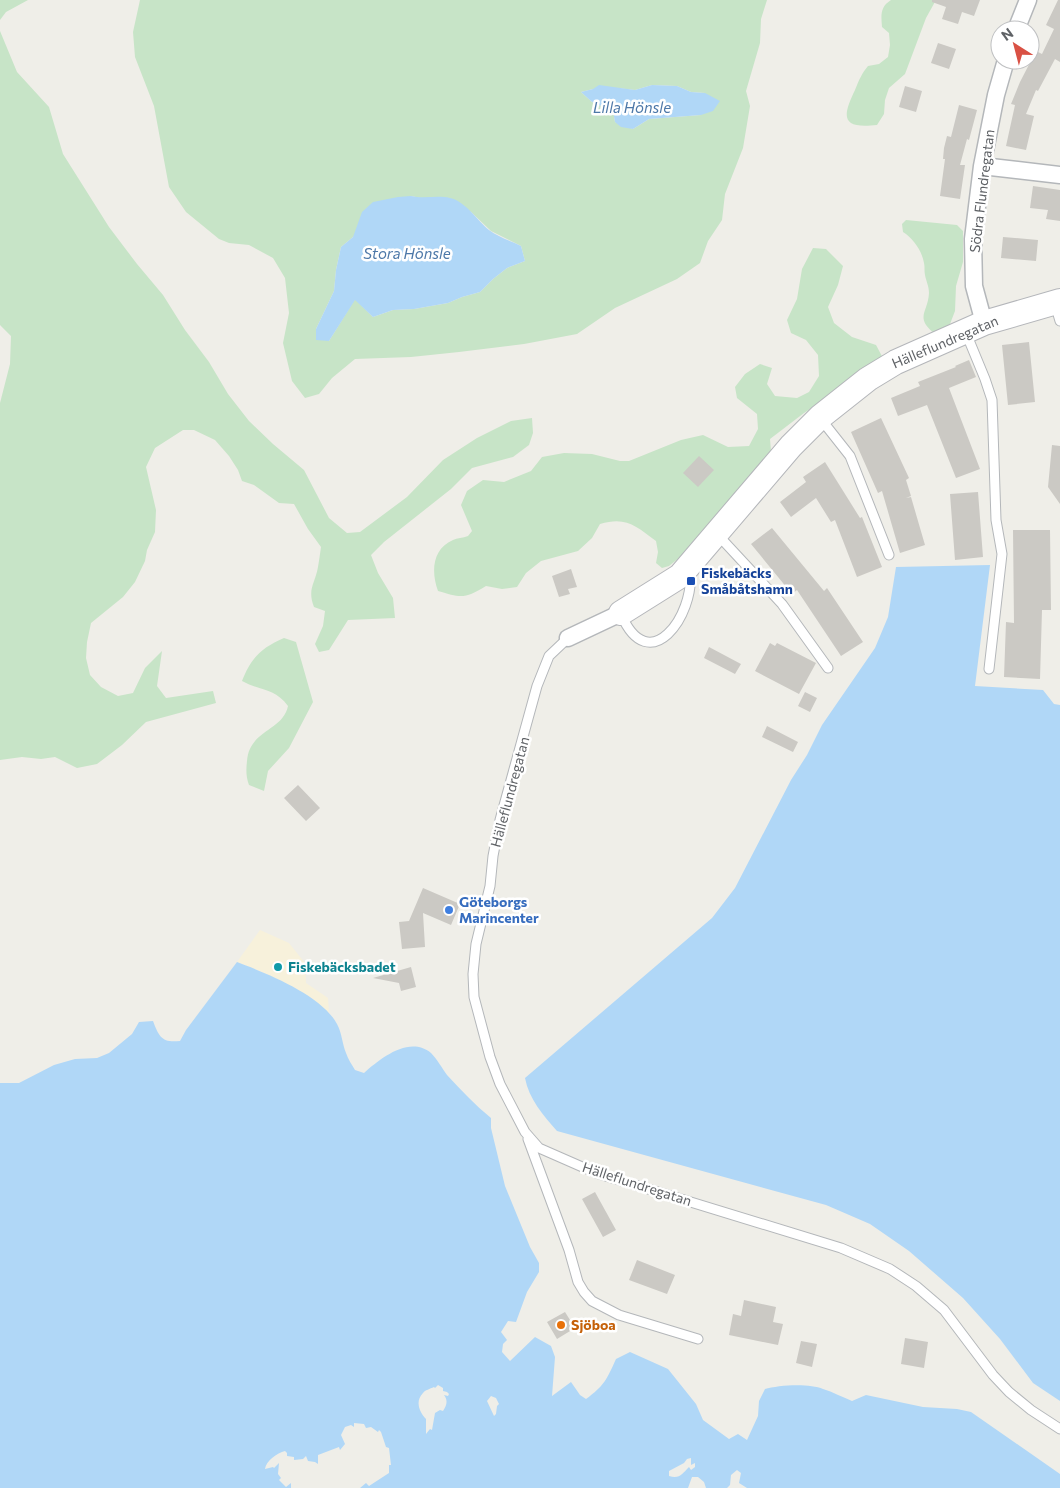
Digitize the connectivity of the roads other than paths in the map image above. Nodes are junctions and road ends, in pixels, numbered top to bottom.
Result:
1 (1028, 0) edge
2 (1020, 20) edge
3 (1003, 70) edge
4 (982, 166) junction
5 (1060, 175) edge
6 (1058, 308) edge
7 (974, 327) junction
8 (820, 418) junction
9 (717, 534) junction
10 (889, 556) dead end
11 (689, 567) junction
12 (621, 613) junction
13 (568, 638) joint
14 (828, 668) dead end
15 (989, 669) dead end
16 (525, 1132) junction
17 (698, 1339) dead end
18 (1060, 1429) edge

1 - 2 street
3 - 4 street, Södra Flundregatan
4 - 5 street
4 - 7 street, Södra Flundregatan
6 - 7 street, Hälleflundregatan
7 - 8 street, Hälleflundregatan
7 - 15 lane
8 - 9 street, Hälleflundregatan
8 - 10 lane
9 - 11 street, Hälleflundregatan
9 - 14 lane
11 - 12 street, Hälleflundregatan
11 - 12 lane
12 - 13 street, Hälleflundregatan
13 - 16 lane, Hälleflundregatan
16 - 17 lane
16 - 18 lane, Hälleflundregatan

